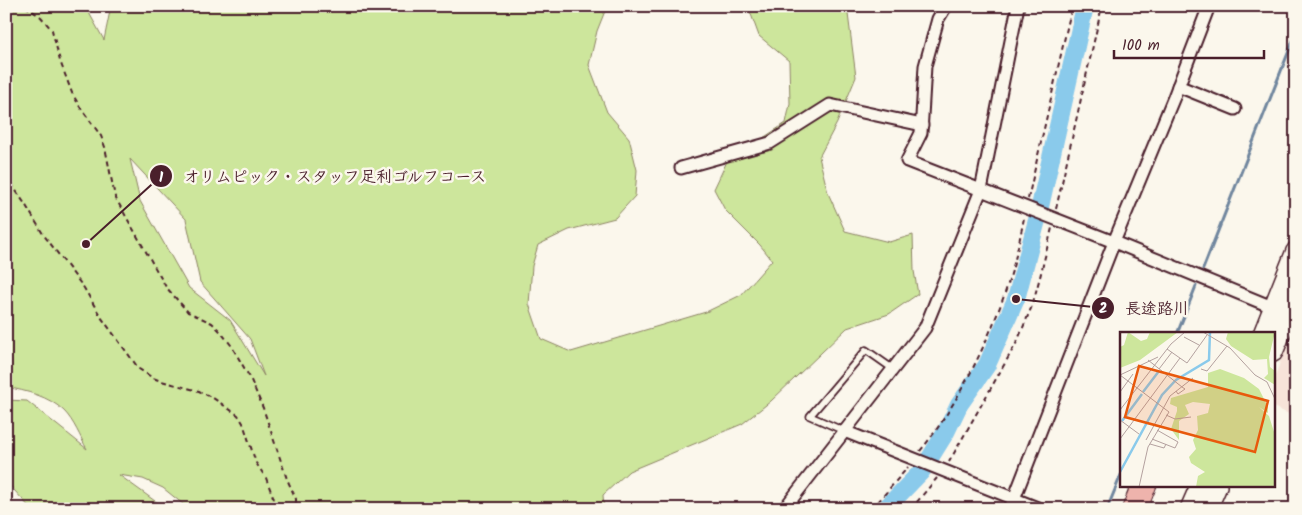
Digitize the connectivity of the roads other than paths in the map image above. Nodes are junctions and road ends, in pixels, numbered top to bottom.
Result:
1 (946, 6) edge
2 (1018, 6) edge
3 (1210, 6) edge
4 (1178, 86) junction
5 (1235, 109) dead end
6 (922, 125) junction
7 (681, 168) dead end
8 (981, 190) junction
9 (1114, 242) junction
10 (1296, 251) edge
11 (1289, 308) edge
12 (1265, 332) edge
13 (1274, 349) edge
14 (893, 369) junction
15 (844, 431) junction
16 (1199, 488) edge
17 (1216, 488) edge
18 (1012, 504) edge
19 (784, 509) edge
20 (1040, 509) edge
21 (1190, 509) edge
22 (1207, 509) edge

1 - 6 street
2 - 8 street
3 - 4 street
4 - 5 street
4 - 9 street
6 - 7 street
6 - 8 street
8 - 9 street
8 - 14 street
9 - 11 street
9 - 18 street
10 - 11 highway
11 - 12 highway
11 - 13 highway
14 - 15 street
14 - 15 lane
15 - 18 street
15 - 19 street
16 - 21 highway
17 - 22 highway
18 - 20 street

